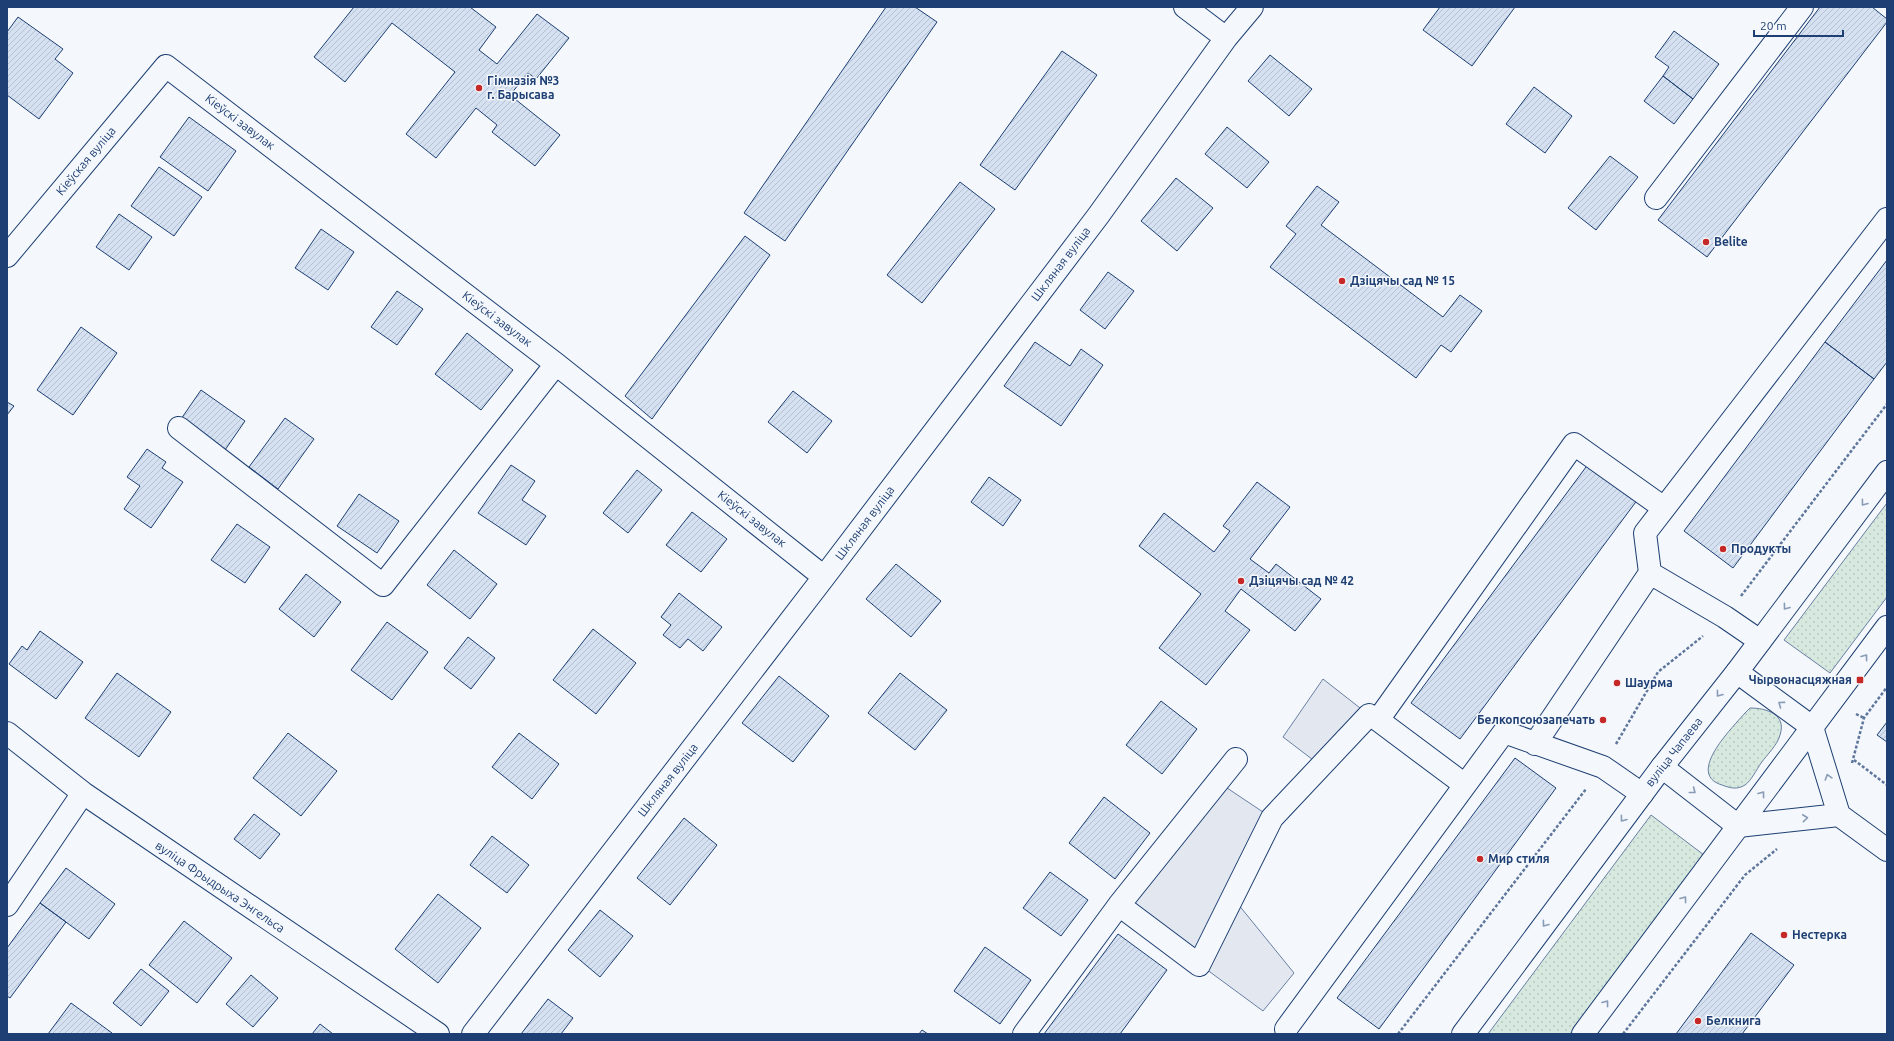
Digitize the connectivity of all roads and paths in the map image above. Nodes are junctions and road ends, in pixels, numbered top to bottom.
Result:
1 (1185, 7) edge
2 (1252, 7) edge
3 (1802, 7) edge
4 (1226, 38) junction
5 (166, 66) joint
6 (1656, 198) dead end
7 (1887, 219) edge
8 (7, 256) edge
9 (556, 364) junction
10 (1887, 404) edge
11 (179, 428) dead end
12 (1887, 472) edge
13 (1664, 508) junction
14 (1650, 573) junction
15 (824, 577) junction
16 (1725, 618) junction
17 (1887, 627) edge
18 (1760, 641) junction
19 (1737, 672) junction
20 (1887, 687) edge
21 (1855, 714) dead end
22 (1864, 718) junction
23 (1378, 720) junction
24 (1812, 726) junction
25 (7, 733) edge
26 (1535, 744) junction
27 (1236, 758) dead end
28 (1854, 760) junction
29 (1662, 766) junction
30 (1850, 766) dead end
31 (1602, 767) junction
32 (1465, 785) junction
33 (1887, 785) edge
34 (83, 793) junction
35 (1642, 794) junction
36 (1840, 814) junction
37 (1738, 826) junction
38 (1781, 846) dead end
39 (1887, 850) edge
40 (7, 905) edge
41 (1119, 905) junction
42 (1286, 1032) edge
43 (438, 1034) edge
44 (473, 1034) edge
45 (1024, 1034) edge
46 (1398, 1034) edge
47 (1463, 1034) edge
48 (1583, 1034) edge
49 (1623, 1034) edge

1 - 4 street
2 - 4 street, Шкляная вуліца
3 - 6 street
4 - 15 street, Шкляная вуліца
5 - 8 street, Кіеўская вуліца
5 - 9 street, Кіеўскі завулак
7 - 13 street
9 - 11 street
9 - 15 street, Кіеўскі завулак
10 - 16 path
12 -> 18 street, вуліца Чапаева
13 - 14 street
13 - 23 street
14 - 16 street
14 - 26 street
15 - 44 street, Шкляная вуліца
16 - 18 street
16 - 31 path
24 -> 17 street
18 - 19 street, вуліца Чапаева
24 -> 19 street
19 -> 29 street, вуліца Чапаева
20 - 22 path
21 - 22 path
22 - 28 path
23 - 32 street
23 - 41 street
36 -> 24 street
37 -> 24 street
25 - 34 street, вуліца Фрыдрыха Энгельса
26 - 31 street
26 - 32 street
27 - 41 street
28 - 30 path
28 - 33 path
29 - 35 street, вуліца Чапаева
29 -> 37 street
31 - 35 street
31 - 46 path
32 - 42 street
34 - 40 street
34 - 43 street, вуліца Фрыдрыха Энгельса
35 -> 47 street, вуліца Чапаева
37 -> 36 street
36 - 39 street
48 -> 37 street
38 - 49 path
41 - 45 street

